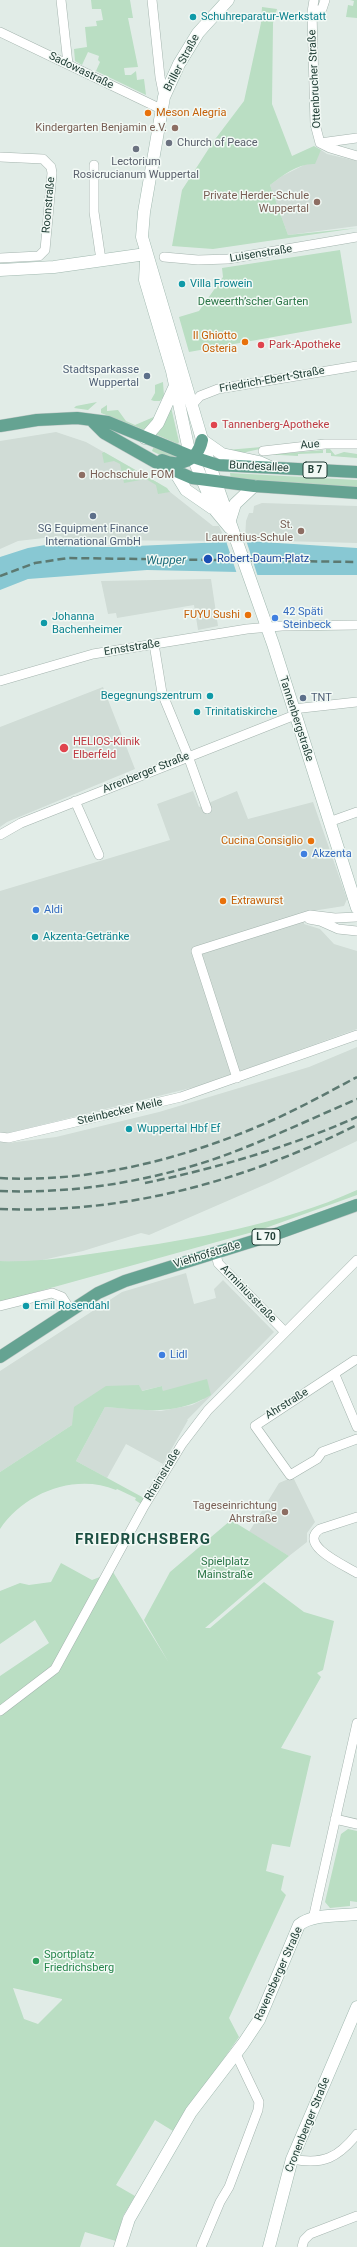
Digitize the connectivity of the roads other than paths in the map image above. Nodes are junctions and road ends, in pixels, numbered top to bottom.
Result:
1 (61, 0) edge
2 (152, 0) edge
3 (228, 0) edge
4 (314, 0) edge
5 (325, 0) edge
6 (312, 12) junction
7 (0, 32) edge
8 (68, 64) junction
9 (164, 97) junction
10 (162, 109) junction
11 (357, 138) edge
12 (320, 143) junction
13 (357, 156) edge
14 (0, 157) edge
15 (94, 164) dead end
16 (357, 237) edge
17 (146, 254) junction
18 (164, 257) dead end
19 (0, 258) edge
20 (101, 260) junction
21 (40, 268) junction
22 (0, 270) edge
23 (0, 276) edge
24 (163, 324) junction
25 (357, 366) edge
26 (174, 388) junction
27 (192, 405) junction
28 (92, 420) junction
29 (181, 422) junction
30 (197, 422) junction
31 (0, 426) edge
32 (145, 438) junction
33 (202, 440) junction
34 (357, 444) edge
35 (130, 448) junction
36 (146, 451) junction
37 (263, 451) dead end
38 (193, 457) junction
39 (209, 463) junction
40 (274, 468) junction
41 (175, 472) junction
42 (357, 472) edge
43 (201, 480) junction
44 (216, 482) junction
45 (254, 486) junction
46 (357, 493) edge
47 (215, 510) junction
48 (230, 520) junction
49 (234, 536) junction
50 (357, 625) edge
51 (267, 626) junction
52 (154, 644) junction
53 (0, 681) edge
54 (357, 702) edge
55 (294, 712) junction
56 (188, 756) junction
57 (75, 801) junction
58 (207, 809) dead end
59 (357, 812) edge
60 (329, 822) junction
61 (0, 835) edge
62 (99, 855) dead end
63 (357, 908) edge
64 (357, 917) edge
65 (300, 918) junction
66 (357, 931) edge
67 (357, 1035) edge
68 (237, 1078) junction
69 (0, 1137) edge
70 (357, 1205) edge
71 (216, 1253) junction
72 (357, 1260) edge
73 (0, 1306) edge
74 (71, 1311) junction
75 (285, 1332) junction
76 (0, 1357) edge
77 (355, 1360) dead end
78 (335, 1375) junction
79 (357, 1427) edge
80 (357, 1439) edge
81 (357, 1518) edge
82 (357, 1573) edge
83 (0, 1711) edge
84 (357, 1723) edge
85 (354, 1746) edge
86 (335, 1818) junction
87 (357, 1824) edge
88 (357, 1914) edge
89 (313, 1919) junction
90 (357, 2006) edge
91 (236, 2054) junction
92 (357, 2134) edge
93 (292, 2159) junction
94 (357, 2216) edge
95 (120, 2247) edge
96 (201, 2247) edge
97 (269, 2247) edge
98 (302, 2247) edge

1 - 8 street
2 - 9 street
3 - 9 main road, Briller Straße
4 - 6 street, Ottenbrucher Straße
5 - 6 street
6 - 12 street, Ottenbrucher Straße
7 - 8 street, Sadowastraße
8 - 10 street, Sadowastraße
9 - 10 main road, Briller Straße
10 - 17 main road, Briller Straße
11 - 12 street
12 - 13 street, Ottenbrucher Straße
14 - 19 street, Roonstraße
15 - 20 street
16 - 18 street, Luisenstraße
17 - 20 main road
17 - 24 main road, Briller Straße
20 - 21 main road
21 - 22 main road
21 - 23 street
24 - 26 main road, Briller Straße
24 - 27 main road, Briller Straße
25 - 27 street, Friedrich-Ebert-Straße
26 - 29 main road
26 - 32 main road
27 - 30 main road
28 - 31 main road, B 7
28 - 32 main road, B 7
28 - 35 main road, B 7
29 - 30 main road
29 - 38 main road
30 - 33 main road
32 - 36 main road
32 - 38 main road, B 7
33 - 38 main road
33 - 39 main road
33 - 40 main road, B 7
34 - 37 street, Aue
35 - 36 main road
35 - 41 main road, B 7
36 - 38 main road
38 - 39 main road, B 7
38 - 43 main road
39 - 40 main road, Bundesallee / B 7
39 - 44 main road
40 - 42 main road, Bundesallee / B 7
41 - 43 main road, B 7
41 - 47 main road
43 - 44 main road, B 7
43 - 47 main road
44 - 45 main road, Bundesallee / B 7
44 - 48 main road
45 - 46 main road, Bundesallee / B 7
45 - 48 main road
47 - 49 main road
48 - 49 main road
49 - 51 main road, Tannenbergstraße
50 - 51 street, Ernststraße
51 - 52 street, Ernststraße
51 - 55 main road, Tannenbergstraße
52 - 53 street, Ernststraße
52 - 56 street
54 - 55 street, Arrenberger Straße
55 - 56 street, Arrenberger Straße
55 - 60 main road, Tannenbergstraße
56 - 57 street, Arrenberger Straße
56 - 58 street
57 - 61 street, Arrenberger Straße
57 - 62 street
59 - 60 street
60 - 63 main road, Tannenbergstraße
64 - 65 street
65 - 66 street
65 - 68 street
67 - 68 street, Steinbecker Meile
68 - 69 street, Steinbecker Meile
70 - 71 main road, Viehhofstraße / L 70
71 - 74 main road, Viehhofstraße / L 70
71 - 75 street, Arminiusstraße
72 - 75 street, Rheinstraße
73 - 74 street
74 - 76 main road, L 70
75 - 83 street, Rheinstraße
77 - 78 street, Ahrstraße
78 - 79 street
78 - 80 street, Ahrstraße
81 - 82 street
84 - 85 street, Ravensberger Straße
85 - 86 street, Ravensberger Straße
86 - 87 street
86 - 89 street, Ravensberger Straße
88 - 89 main road
89 - 91 main road, Ravensberger Straße
90 - 93 main road, Cronenberger Straße
91 - 95 main road, Ravensberger Straße
91 - 96 street
92 - 93 street
93 - 97 main road, Cronenberger Straße
94 - 98 street

